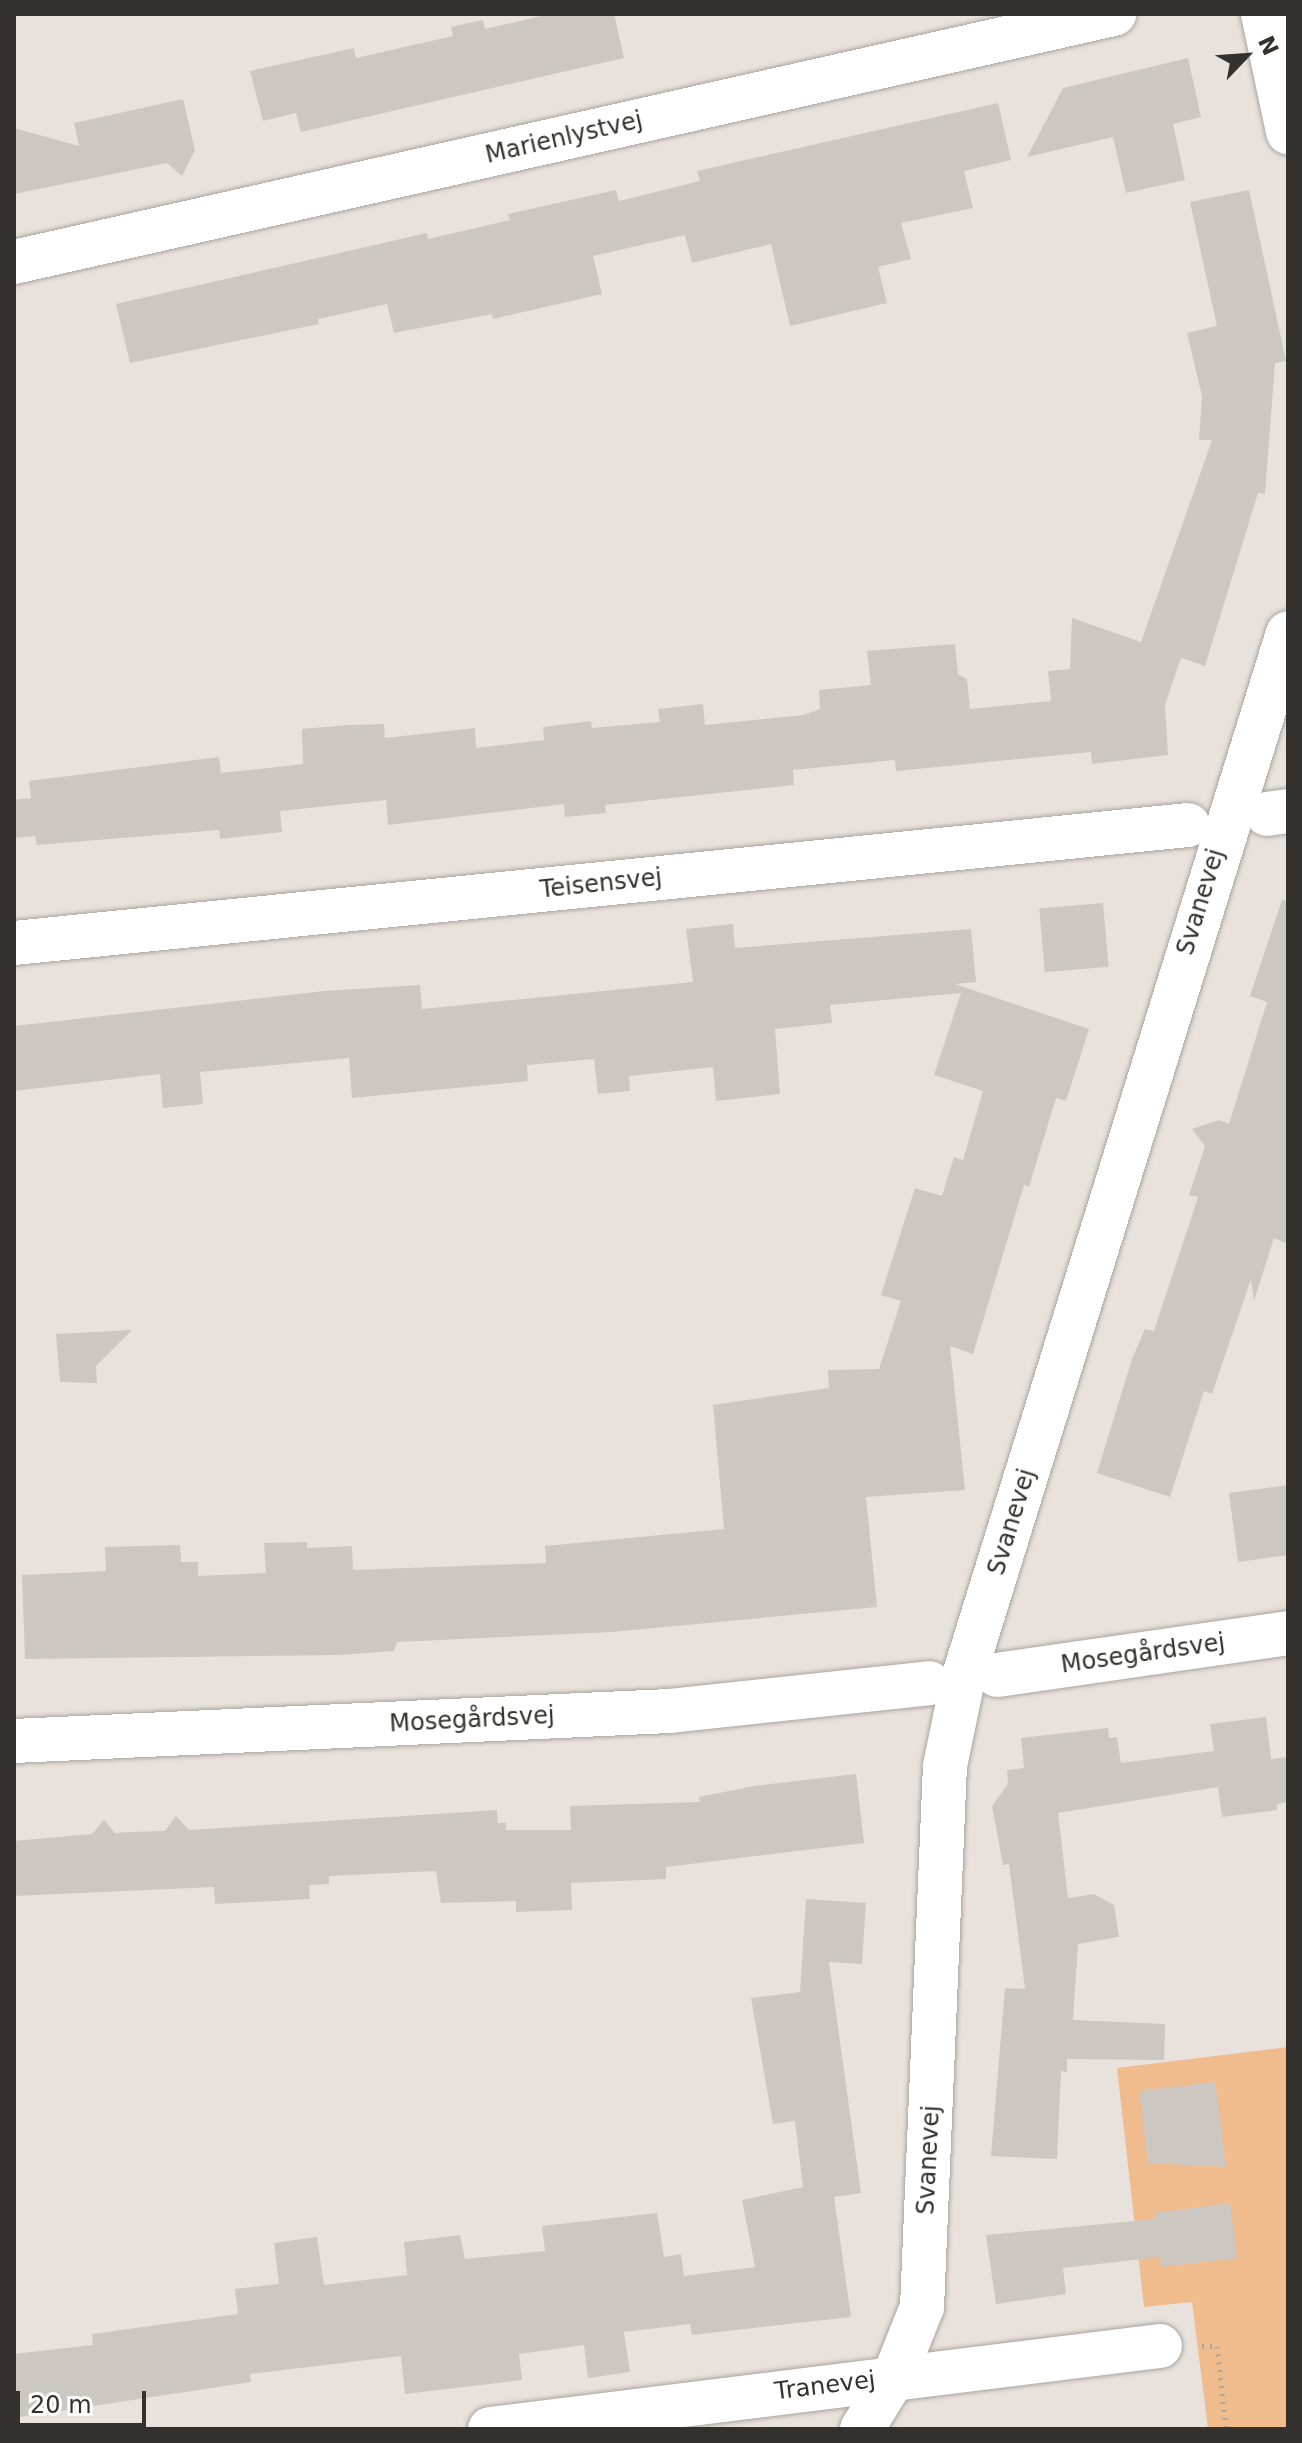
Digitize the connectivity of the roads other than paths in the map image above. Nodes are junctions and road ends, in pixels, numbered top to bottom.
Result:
1 (1114, 14) edge
2 (1263, 14) edge
3 (1288, 132) edge
4 (14, 262) edge
5 (1288, 633) edge
6 (1188, 825) dead end
7 (14, 943) edge
8 (1288, 1633) edge
9 (997, 1675) dead end
10 (929, 1683) dead end
11 (14, 1741) edge
12 (1160, 2346) road end
13 (894, 2377) junction
14 (490, 2429) edge
15 (862, 2429) edge

1 - 4 street, Marienlystvej
2 - 3 street
5 - 13 street, Svanevej
6 - 7 street, Teisensvej
8 - 9 street, Mosegårdsvej
10 - 11 street, Mosegårdsvej
12 - 13 street, Tranevej
13 - 14 street, Tranevej
13 - 15 street, Svanevej

